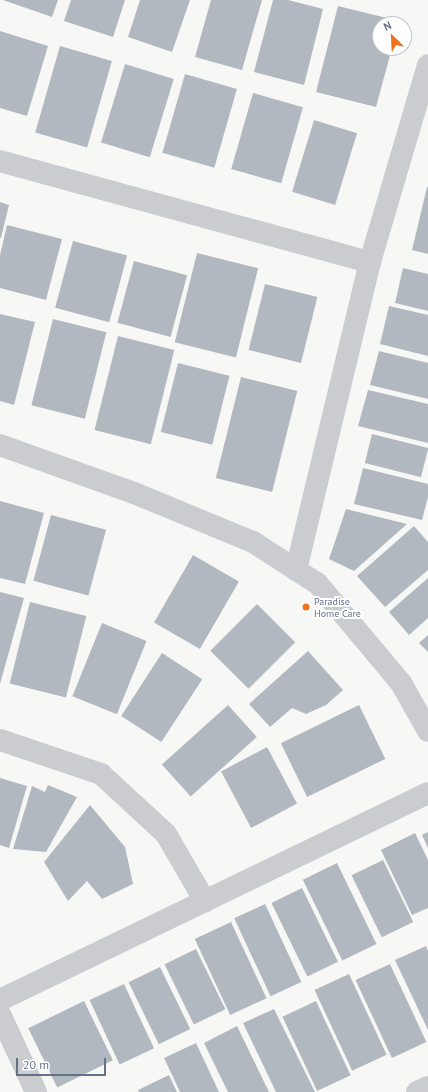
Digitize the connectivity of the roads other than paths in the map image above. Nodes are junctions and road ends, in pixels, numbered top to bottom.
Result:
1 (428, 65) edge
2 (0, 161) edge
3 (370, 262) junction
4 (0, 445) edge
5 (296, 570) junction
6 (428, 731) edge
7 (0, 740) edge
8 (428, 793) edge
9 (205, 901) junction
10 (0, 1000) edge
11 (0, 1014) edge
12 (428, 1086) edge
13 (36, 1092) edge
14 (417, 1092) edge

1 - 3 street
2 - 3 street
3 - 5 street
4 - 5 street
5 - 6 street
7 - 9 street
8 - 9 street
9 - 10 street
11 - 13 street
12 - 14 street

